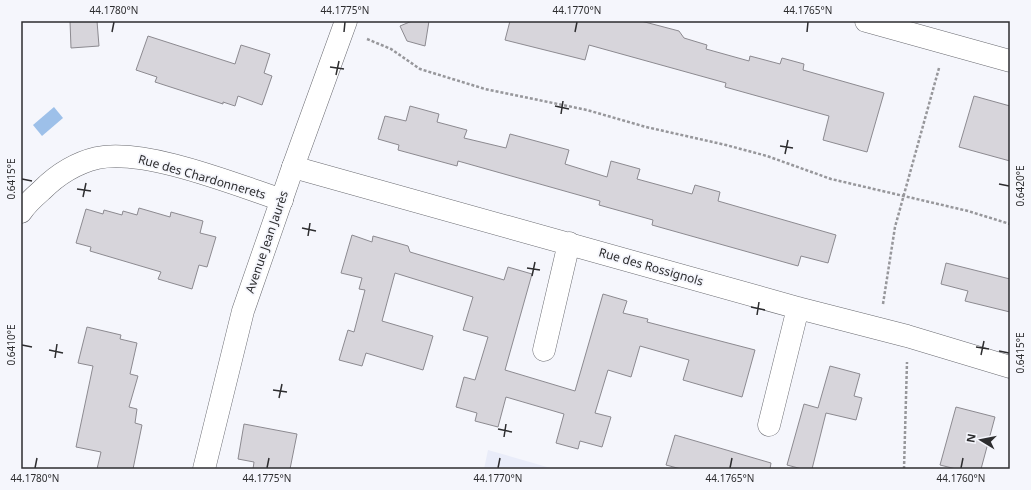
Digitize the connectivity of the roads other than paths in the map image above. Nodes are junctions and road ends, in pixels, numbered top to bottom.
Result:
1 (866, 21) edge
2 (344, 25) edge
3 (1010, 61) edge
4 (292, 167) junction
5 (282, 200) junction
6 (22, 206) edge
7 (569, 243) junction
8 (798, 308) junction
9 (544, 350) dead end
10 (1010, 367) edge
11 (769, 425) dead end
12 (204, 469) edge

1 - 3 street
2 - 4 street, Avenue Jean Jaurès
4 - 5 street, Avenue Jean Jaurès
4 - 7 street, Rue des Rossignols
5 - 6 street, Rue des Chardonnerets
5 - 12 street, Avenue Jean Jaurès
7 - 8 street, Rue des Rossignols
7 - 9 street
8 - 10 street, Rue des Rossignols
8 - 11 street

